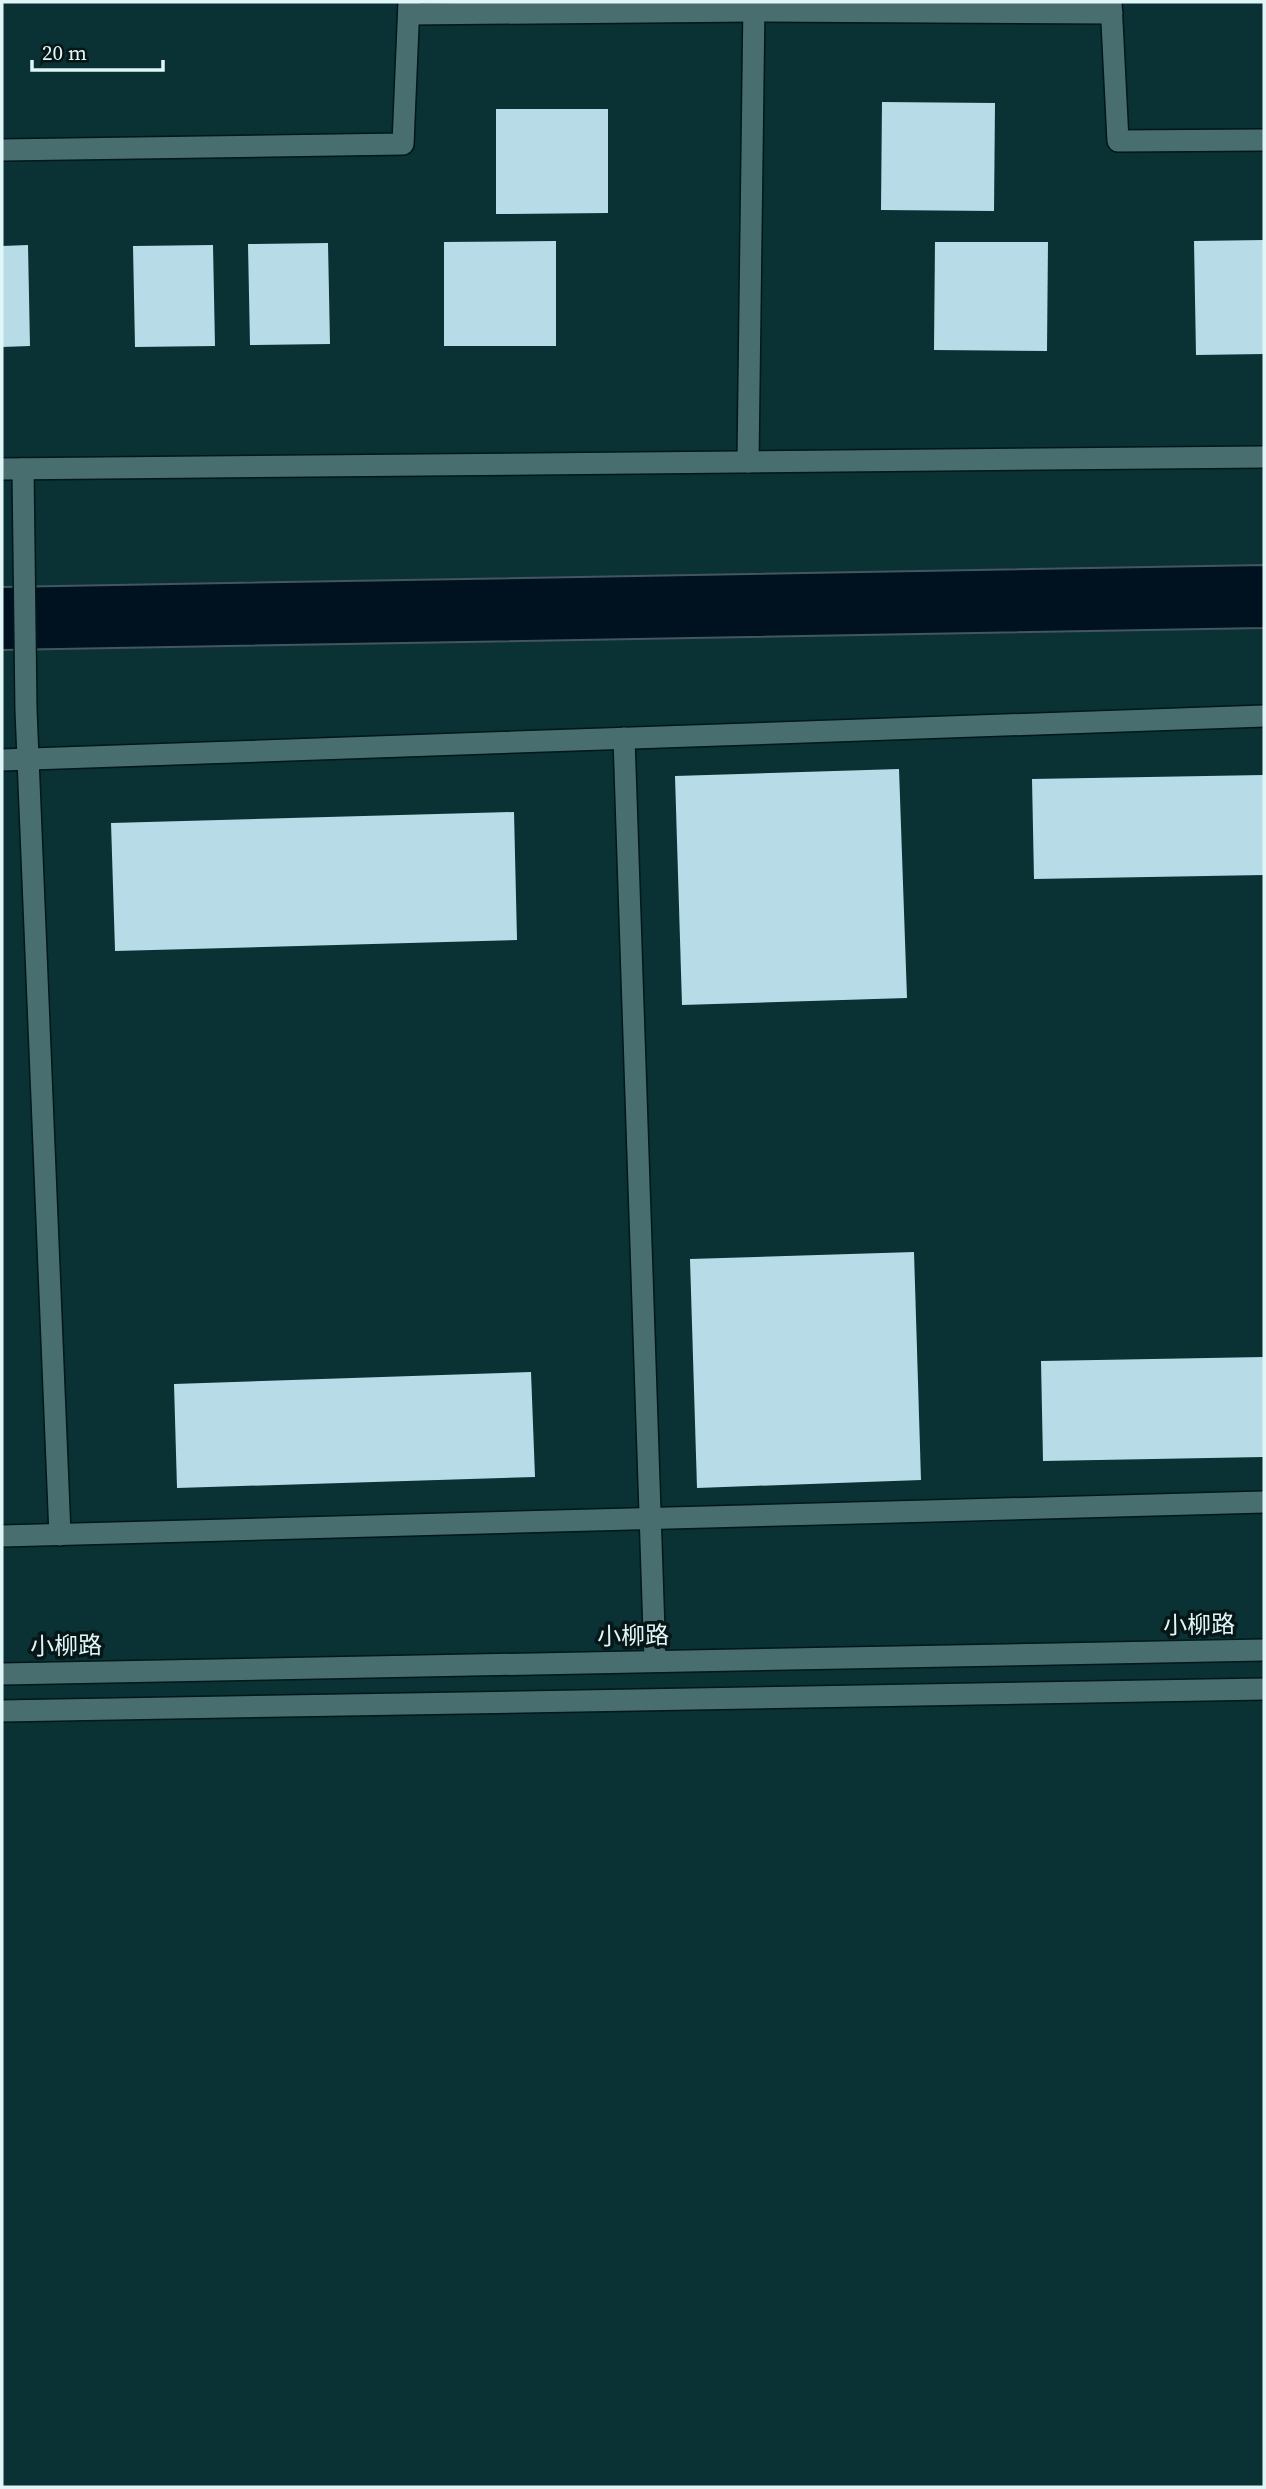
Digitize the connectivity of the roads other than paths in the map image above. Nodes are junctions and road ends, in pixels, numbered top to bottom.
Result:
1 (754, 7) edge
2 (409, 8) edge
3 (1112, 8) edge
4 (1264, 140) edge
5 (2, 150) edge
6 (1264, 457) edge
7 (748, 462) junction
8 (12, 469) edge
9 (1264, 716) edge
10 (624, 738) junction
11 (29, 759) junction
12 (2, 760) edge
13 (1264, 1502) edge
14 (650, 1518) junction
15 (60, 1535) junction
16 (2, 1536) edge
17 (1264, 1650) edge
18 (655, 1661) junction
19 (2, 1674) edge
20 (1264, 1689) edge
21 (2, 1711) edge

1 - 2 street
1 - 3 street
1 - 7 street
2 - 5 street
3 - 4 street
6 - 7 street
7 - 8 street
8 - 11 street
9 - 10 street
10 - 11 street
10 - 14 street
11 - 12 street
11 - 15 street
13 - 14 street
14 - 15 street
14 - 18 street
15 - 16 street
17 - 18 street, 小柳路
18 - 19 street, 小柳路
20 - 21 street

